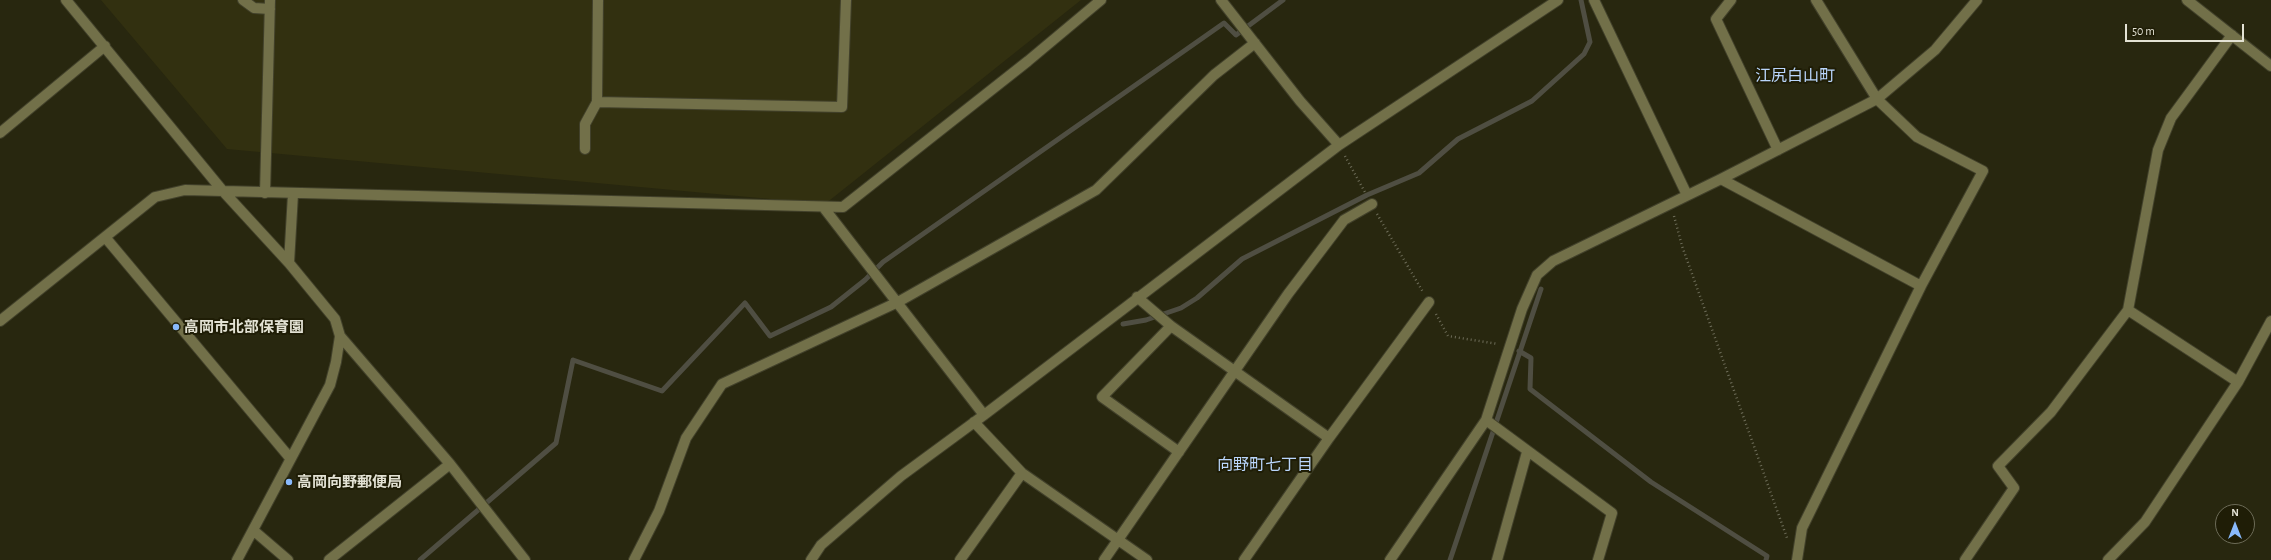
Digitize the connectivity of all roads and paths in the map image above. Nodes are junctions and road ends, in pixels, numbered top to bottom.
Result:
1 (66, 0) edge
2 (243, 0) edge
3 (598, 0) edge
4 (846, 0) edge
5 (1101, 0) edge
6 (1221, 0) edge
7 (1558, 0) edge
8 (1594, 0) edge
9 (1731, 0) edge
10 (1977, 0) edge
11 (2187, 0) edge
12 (1820, 2) edge
13 (270, 4) edge
14 (2232, 35) junction
15 (1255, 43) junction
16 (105, 46) junction
17 (2271, 66) edge
18 (1877, 99) junction
19 (597, 102) junction
20 (0, 133) edge
21 (1339, 145) junction
22 (585, 149) dead end
23 (1778, 150) junction
24 (1721, 179) junction
25 (222, 190) junction
26 (265, 193) junction
27 (294, 194) junction
28 (1687, 195) junction
29 (1372, 204) junction
30 (1671, 204) junction
31 (824, 208) junction
32 (105, 237) junction
33 (289, 263) junction
34 (1921, 286) junction
35 (1137, 297) junction
36 (898, 302) junction
37 (1429, 302) junction
38 (2128, 310) junction
39 (0, 321) edge
40 (2271, 321) edge
41 (1171, 326) junction
42 (340, 336) junction
43 (1510, 346) junction
44 (1235, 372) junction
45 (2238, 382) junction
46 (984, 415) junction
47 (1486, 420) junction
48 (974, 422) junction
49 (1329, 438) junction
50 (1178, 452) junction
51 (1527, 452) junction
52 (290, 458) junction
53 (450, 464) junction
54 (1022, 472) junction
55 (253, 530) junction
56 (1118, 540) junction
57 (1788, 540) dead end
58 (237, 560) edge
59 (288, 560) edge
60 (329, 560) edge
61 (525, 560) edge
62 (634, 560) edge
63 (811, 560) edge
64 (960, 560) edge
65 (1104, 560) edge
66 (1147, 560) edge
67 (1244, 560) edge
68 (1390, 560) edge
69 (1497, 560) edge
70 (1598, 560) edge
71 (1796, 560) edge
72 (1965, 560) edge
73 (2108, 560) edge

1 - 16 street
2 - 13 street
3 - 19 street
4 - 19 street
5 - 31 street
6 - 15 street
7 - 21 street
8 - 28 street
9 - 23 street
10 - 18 street
11 - 14 street
12 - 18 street
13 - 26 street
14 - 17 street
14 - 38 street
15 - 21 street
15 - 36 street
16 - 20 street
16 - 25 street
18 - 23 street
18 - 34 street
19 - 22 street
21 - 29 path
21 - 35 street
23 - 24 street
24 - 28 street
24 - 34 street
25 - 26 street
25 - 32 street
25 - 33 street
26 - 27 street
27 - 31 street
27 - 33 street
28 - 30 street
29 - 37 path
29 - 44 street
30 - 43 street
30 - 57 path
31 - 36 street
32 - 39 street
32 - 52 street
33 - 42 street
34 - 71 street
35 - 41 street
35 - 46 street
36 - 46 street
36 - 62 street
37 - 43 path
37 - 49 street
38 - 45 street
38 - 72 street
40 - 45 street
41 - 44 street
41 - 50 street
42 - 52 street
42 - 53 street
43 - 47 street
44 - 49 street
44 - 50 street
45 - 73 street
46 - 48 street
47 - 51 street
47 - 68 street
48 - 54 street
48 - 63 street
49 - 67 street
50 - 56 street
51 - 69 street
51 - 70 street
52 - 55 street
53 - 60 street
53 - 61 street
54 - 56 street
54 - 64 street
55 - 58 street
55 - 59 street
56 - 65 street
56 - 66 street

